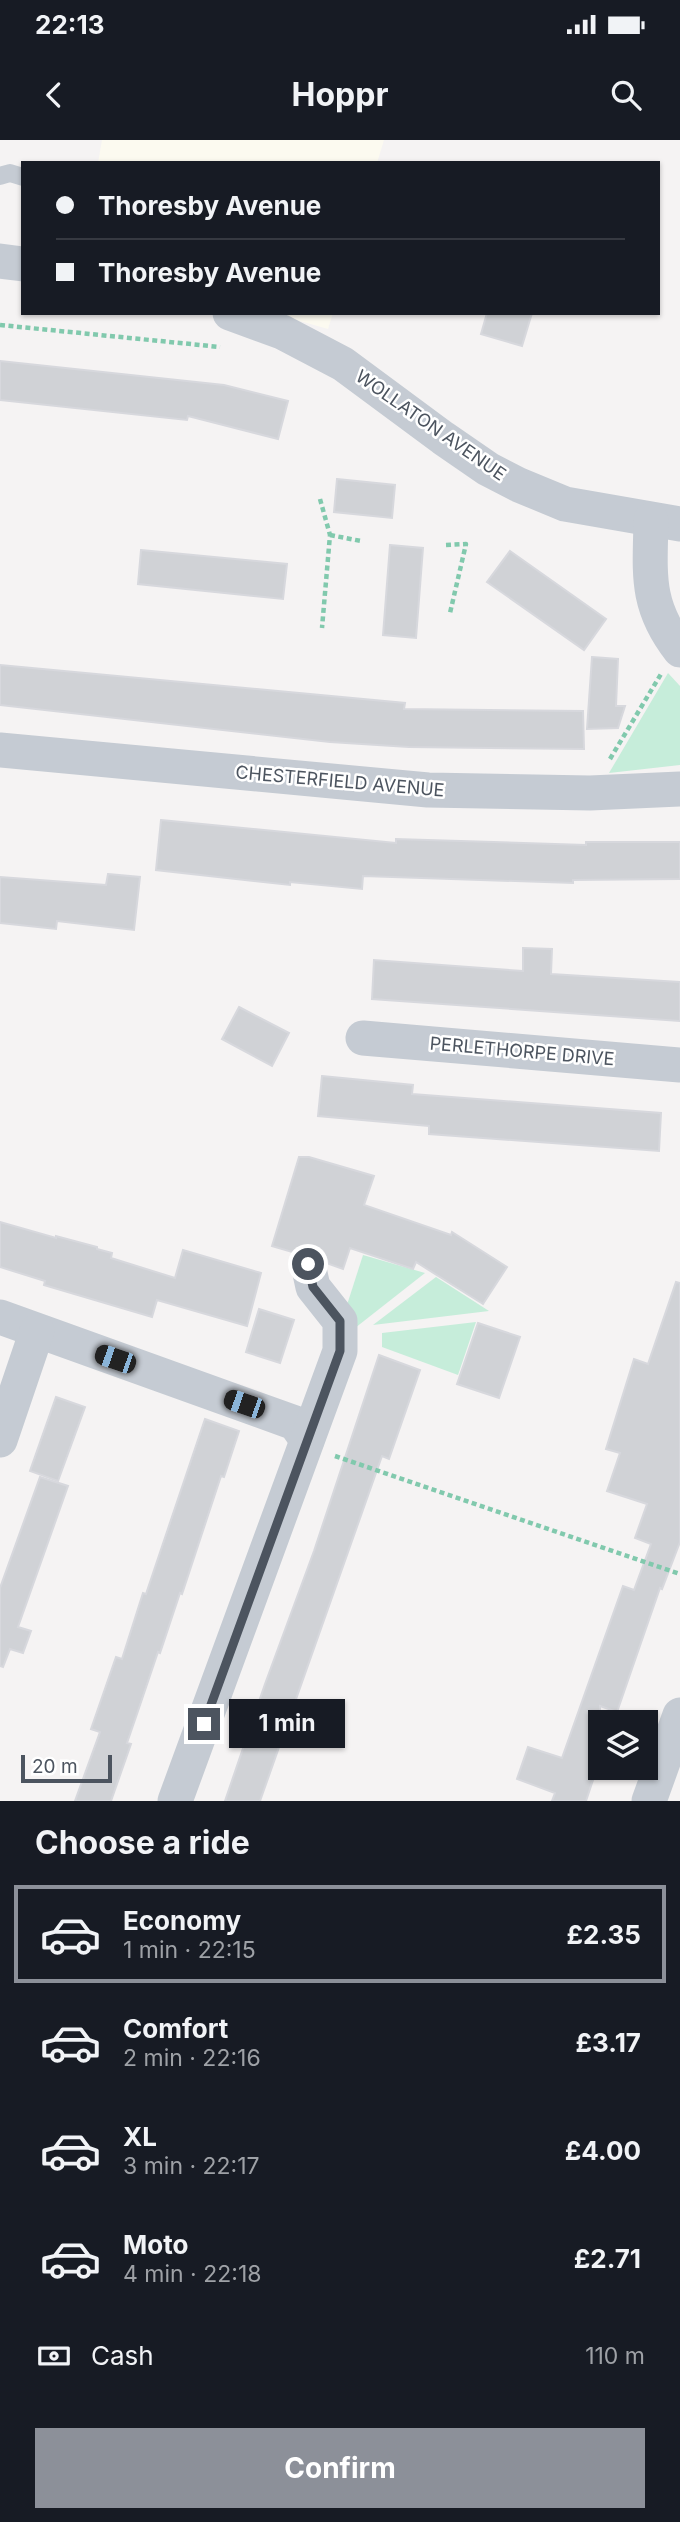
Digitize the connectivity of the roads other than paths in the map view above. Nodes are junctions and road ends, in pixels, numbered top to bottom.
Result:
1 (0, 176) edge
2 (21, 176) edge
3 (0, 261) edge
4 (21, 264) edge
5 (235, 315) edge
6 (666, 522) edge
7 (680, 650) edge
8 (0, 750) edge
9 (680, 789) edge
10 (363, 1038) dead end
11 (680, 1065) edge
12 (308, 1264) dead end
13 (0, 1317) edge
14 (37, 1331) junction
15 (0, 1440) edge
16 (307, 1440) junction
17 (680, 1715) edge
18 (175, 1801) edge
19 (649, 1801) edge

1 - 2 lane
3 - 4 street
5 - 6 street, WOLLATON AVENUE
6 - 7 street
8 - 9 street, CHESTERFIELD AVENUE
10 - 11 street, PERLETHORPE DRIVE
12 - 16 street
13 - 14 street
14 - 15 street
14 - 16 street
16 - 18 street
17 - 19 street

